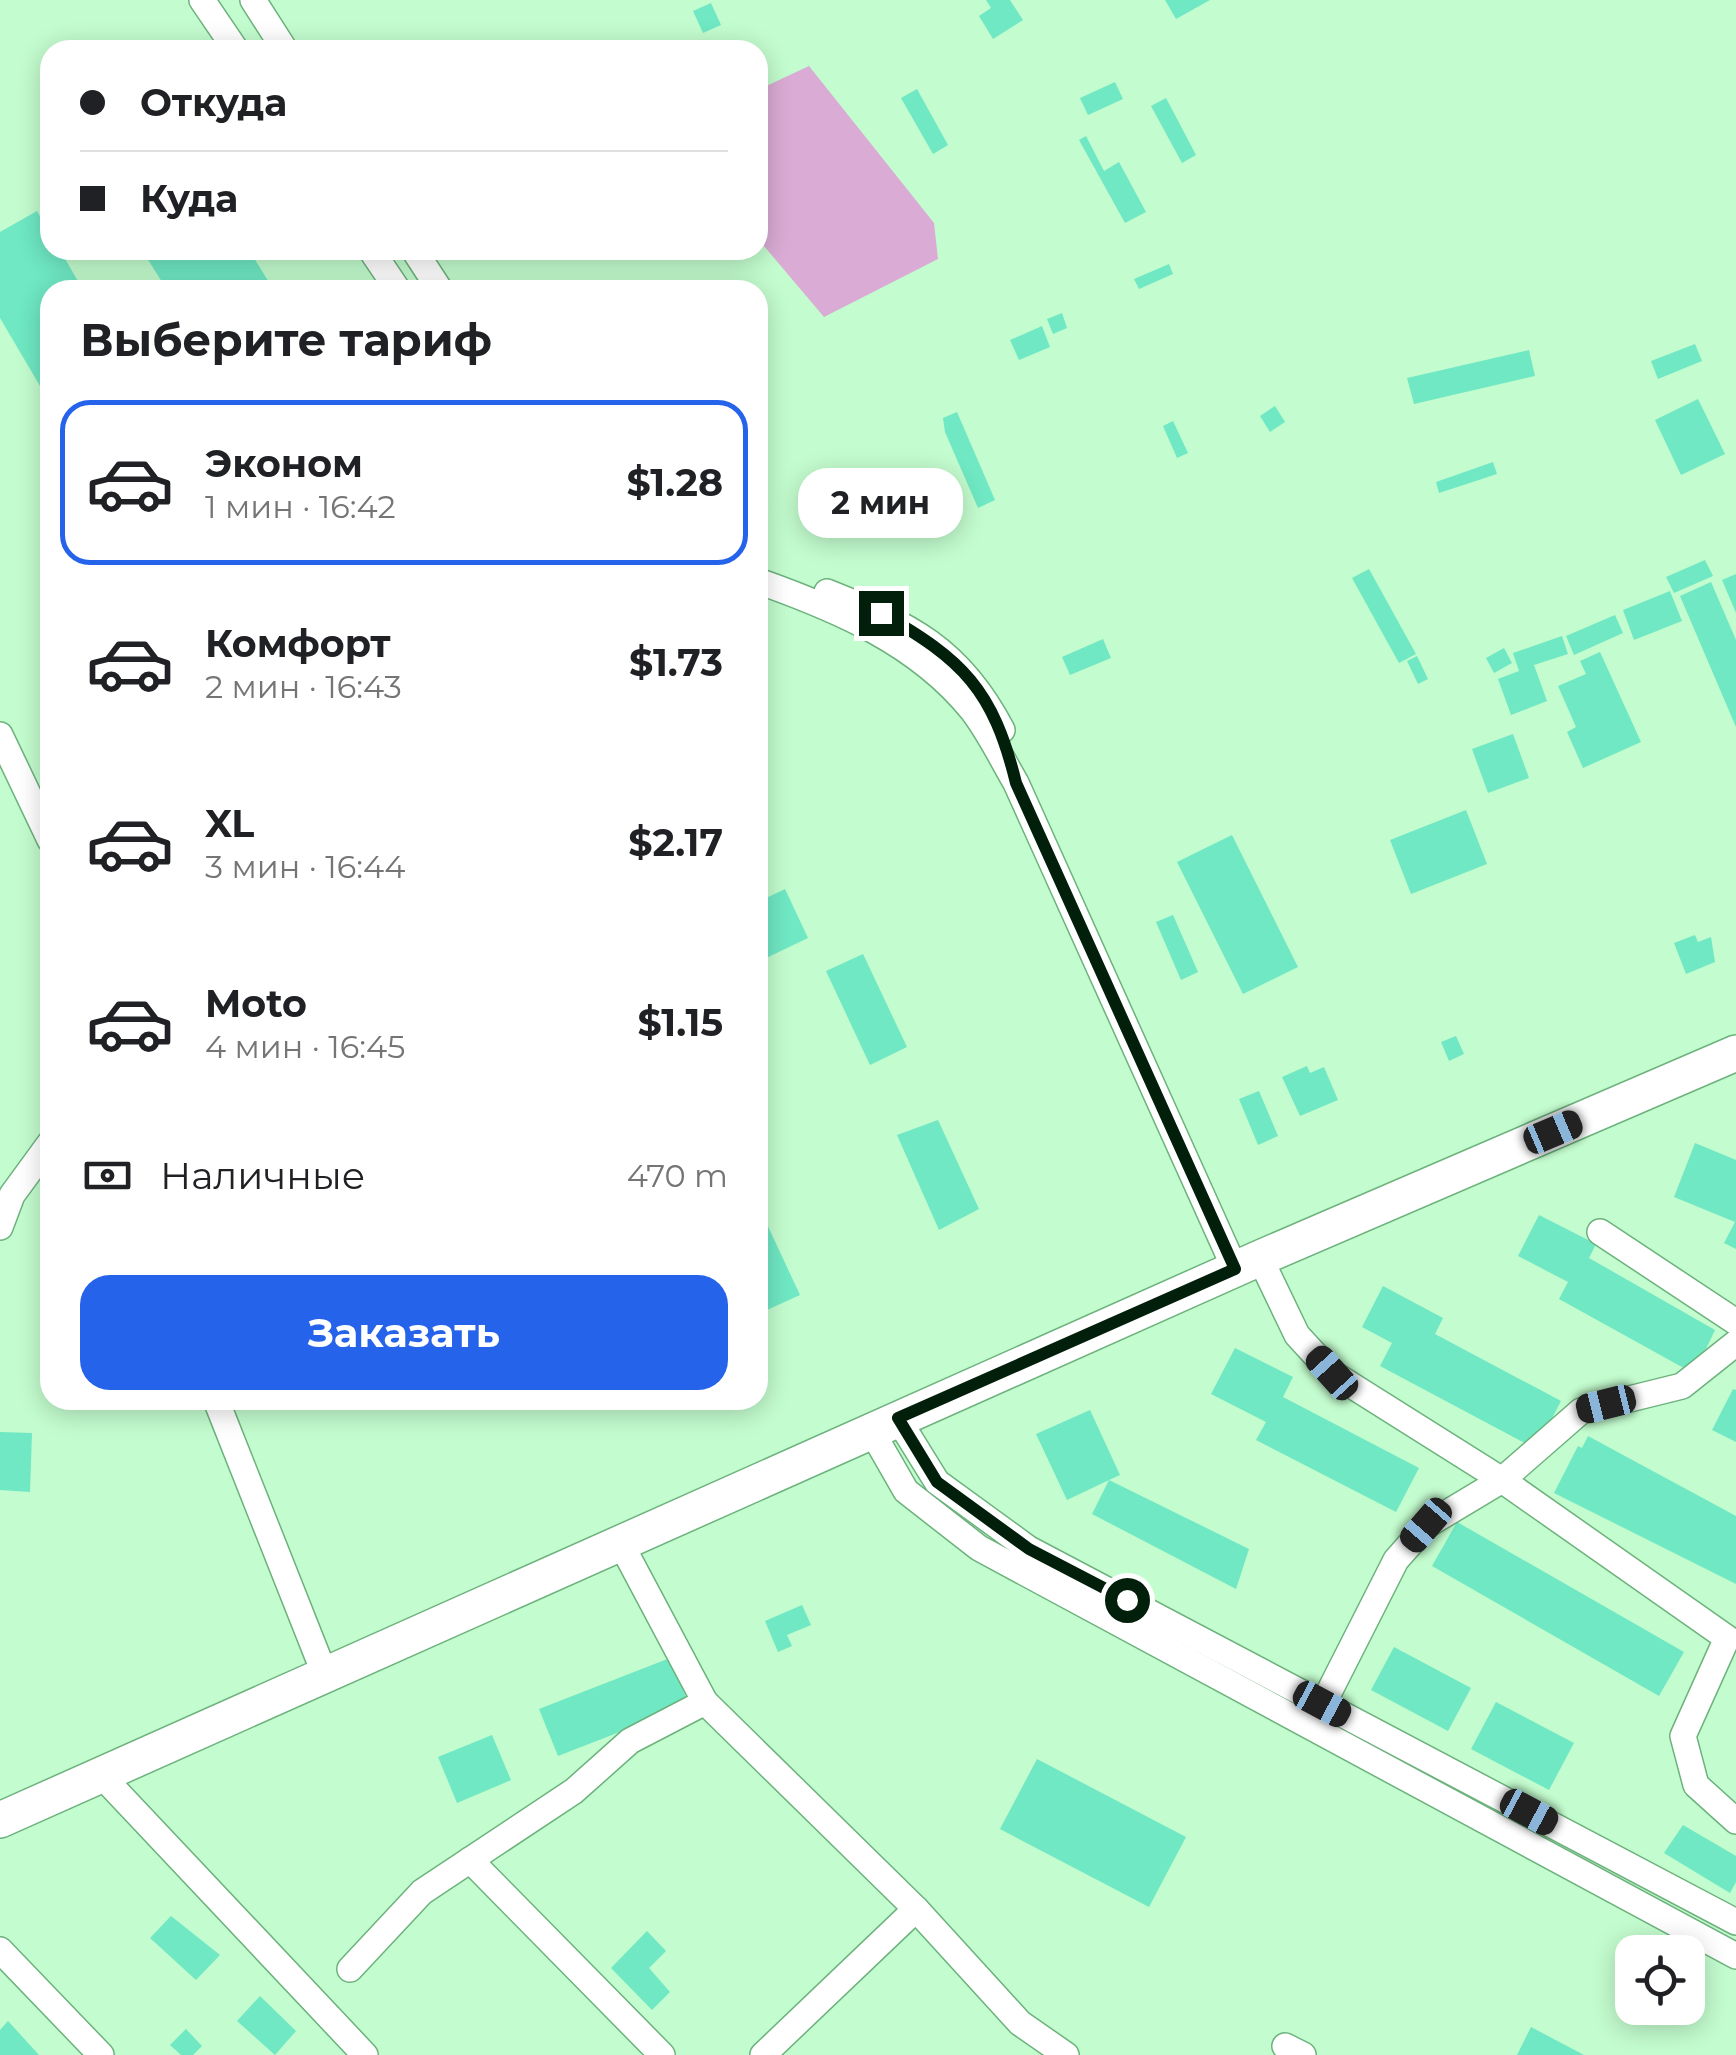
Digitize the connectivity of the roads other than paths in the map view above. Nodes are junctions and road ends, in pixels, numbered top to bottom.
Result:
1 (202, 0) edge
2 (252, 0) edge
3 (229, 40) edge
4 (278, 40) edge
5 (768, 568) edge
6 (768, 585) edge
7 (0, 734) edge
8 (1016, 783) junction
9 (40, 819) edge
10 (1736, 1054) edge
11 (40, 1157) edge
12 (0, 1227) edge
13 (1600, 1232) dead end
14 (1247, 1264) junction
15 (1736, 1322) edge
16 (1736, 1343) edge
17 (220, 1410) edge
18 (884, 1424) junction
19 (1502, 1480) junction
20 (620, 1542) junction
21 (325, 1675) junction
22 (705, 1702) junction
23 (1322, 1704) junction
24 (101, 1775) junction
25 (0, 1820) edge
26 (1736, 1821) edge
27 (470, 1860) junction
28 (916, 1909) junction
29 (1736, 1922) edge
30 (0, 1950) edge
31 (1736, 1956) edge
32 (350, 1968) dead end
33 (101, 2055) edge
34 (364, 2055) edge
35 (662, 2055) edge
36 (764, 2055) edge
37 (1066, 2055) edge

1 - 3 street
2 - 4 street
5 - 8 street
6 - 8 street
7 - 9 street
8 - 14 street
10 - 14 main road
11 - 12 street
13 - 15 street
14 - 18 main road
14 - 19 street
16 - 19 street
17 - 21 street
18 - 20 main road
18 - 23 street
18 - 31 street
19 - 23 street
19 - 26 street
20 - 21 main road
20 - 22 street
21 - 24 main road
22 - 27 street
22 - 28 street
23 - 29 street
24 - 25 main road
24 - 34 street
27 - 32 street
27 - 35 street
28 - 36 street
28 - 37 street
30 - 33 street

